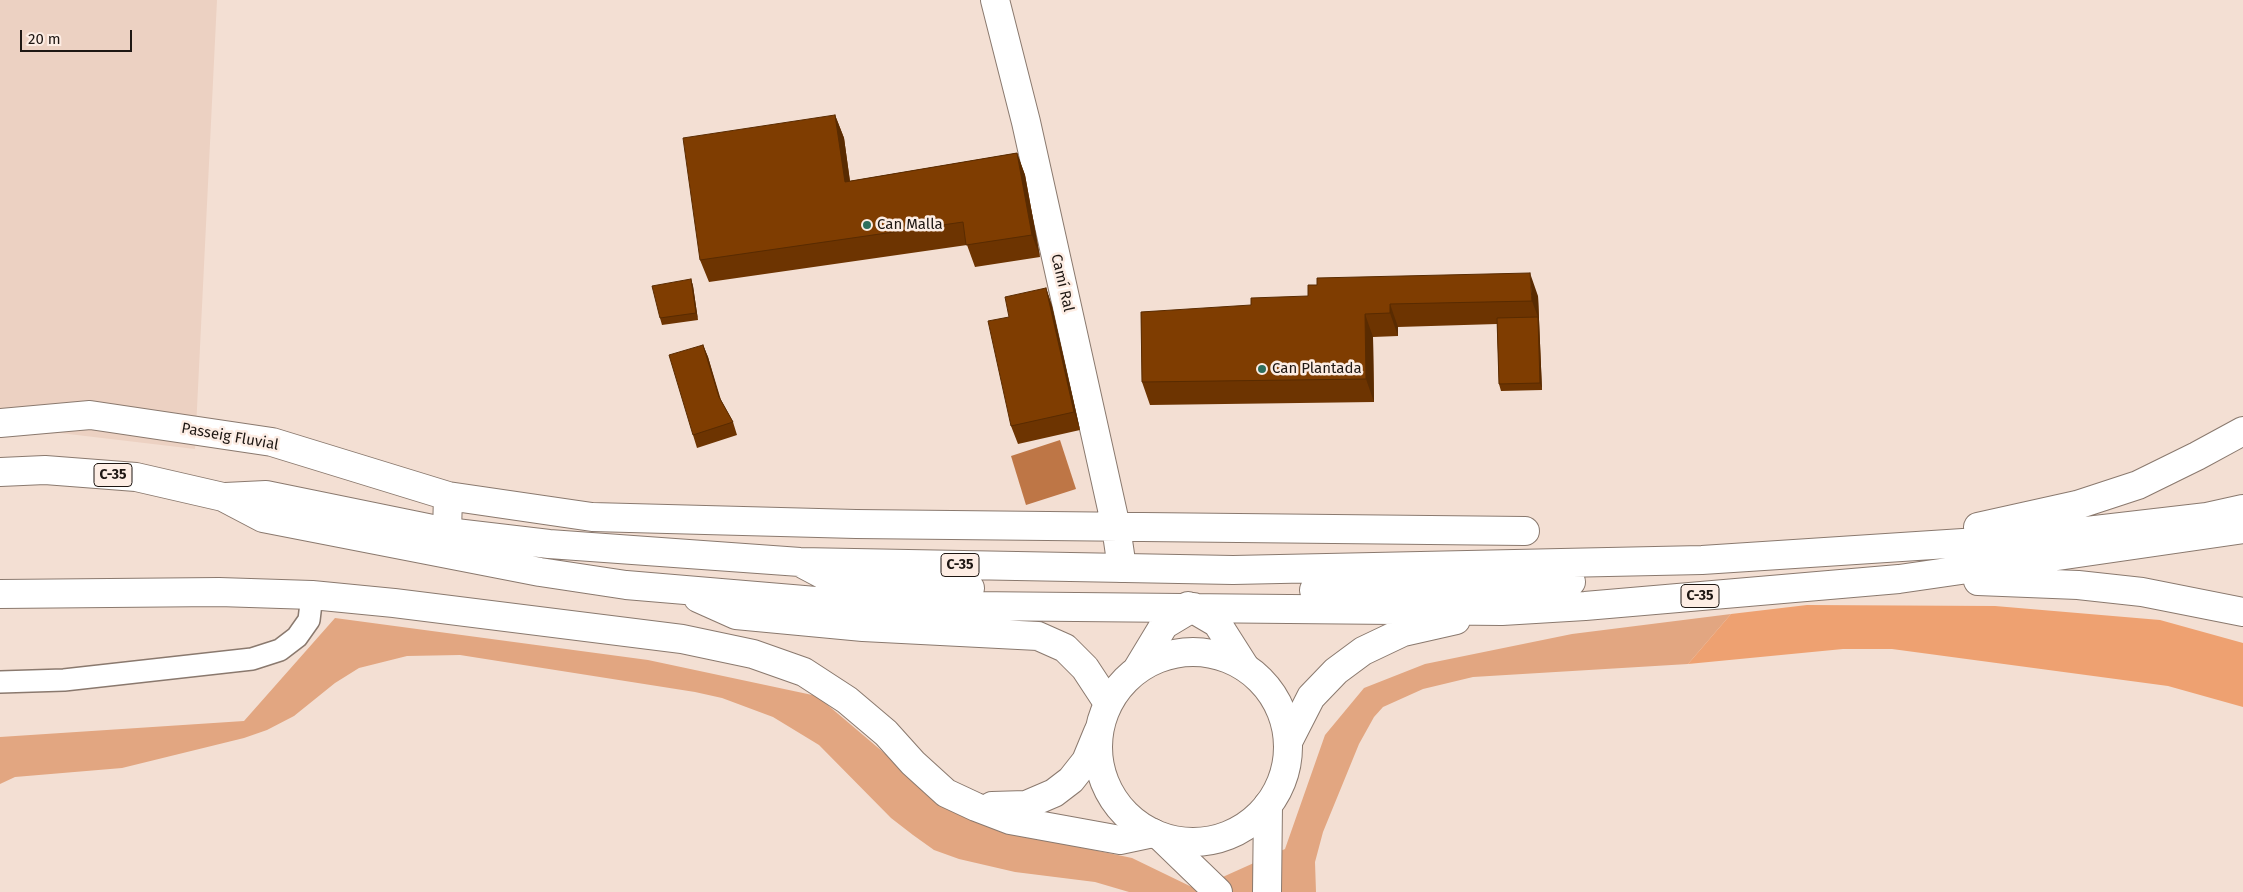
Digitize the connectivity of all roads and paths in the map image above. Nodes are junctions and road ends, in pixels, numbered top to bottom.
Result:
1 (995, 0) edge
2 (0, 423) edge
3 (2243, 431) edge
4 (0, 472) edge
5 (448, 496) junction
6 (223, 497) junction
7 (2243, 510) edge
8 (1116, 527) junction
9 (2243, 529) edge
10 (1525, 530) dead end
11 (447, 532) junction
12 (1862, 548) junction
13 (1702, 560) junction
14 (800, 562) junction
15 (1122, 568) junction
16 (1899, 579) junction
17 (678, 589) junction
18 (0, 594) edge
19 (312, 595) junction
20 (1192, 608) junction
21 (1502, 610) junction
22 (2243, 612) edge
23 (1246, 667) junction
24 (1138, 668) junction
25 (0, 682) edge
26 (1108, 703) junction
27 (1098, 732) junction
28 (1288, 742) junction
29 (1268, 805) junction
30 (976, 807) junction
31 (1157, 835) junction
32 (1218, 892) edge
33 (1267, 892) edge

1 - 8 main road, Camí Ral
2 - 5 main road, Passeig Fluvial
3 - 12 main road
4 - 6 main road, C-35
5 - 8 main road, Passeig Fluvial
5 - 11 main road
6 - 11 main road, C-35
6 - 17 main road, C-35
7 - 12 main road, C-35
8 - 10 main road, Passeig Fluvial
8 - 15 main road, Camí Ral
9 - 16 main road, C-35
11 - 14 main road, C-35
12 - 13 main road, C-35
13 - 15 main road, C-35
13 - 20 main road
14 - 15 main road, C-35
14 - 20 main road
16 - 21 main road, C-35
16 - 22 main road
17 - 20 main road, C-35
17 - 26 main road
18 - 19 main road
19 - 25 lane
19 - 30 main road
20 - 21 main road, C-35
20 - 23 main road
20 - 24 main road
21 - 28 main road
23 - 24 main road
23 - 28 main road
24 - 26 main road
26 - 27 main road
27 - 30 main road
27 - 31 main road
28 - 29 main road
29 - 31 main road
29 - 33 main road
30 - 31 main road
31 - 32 main road

